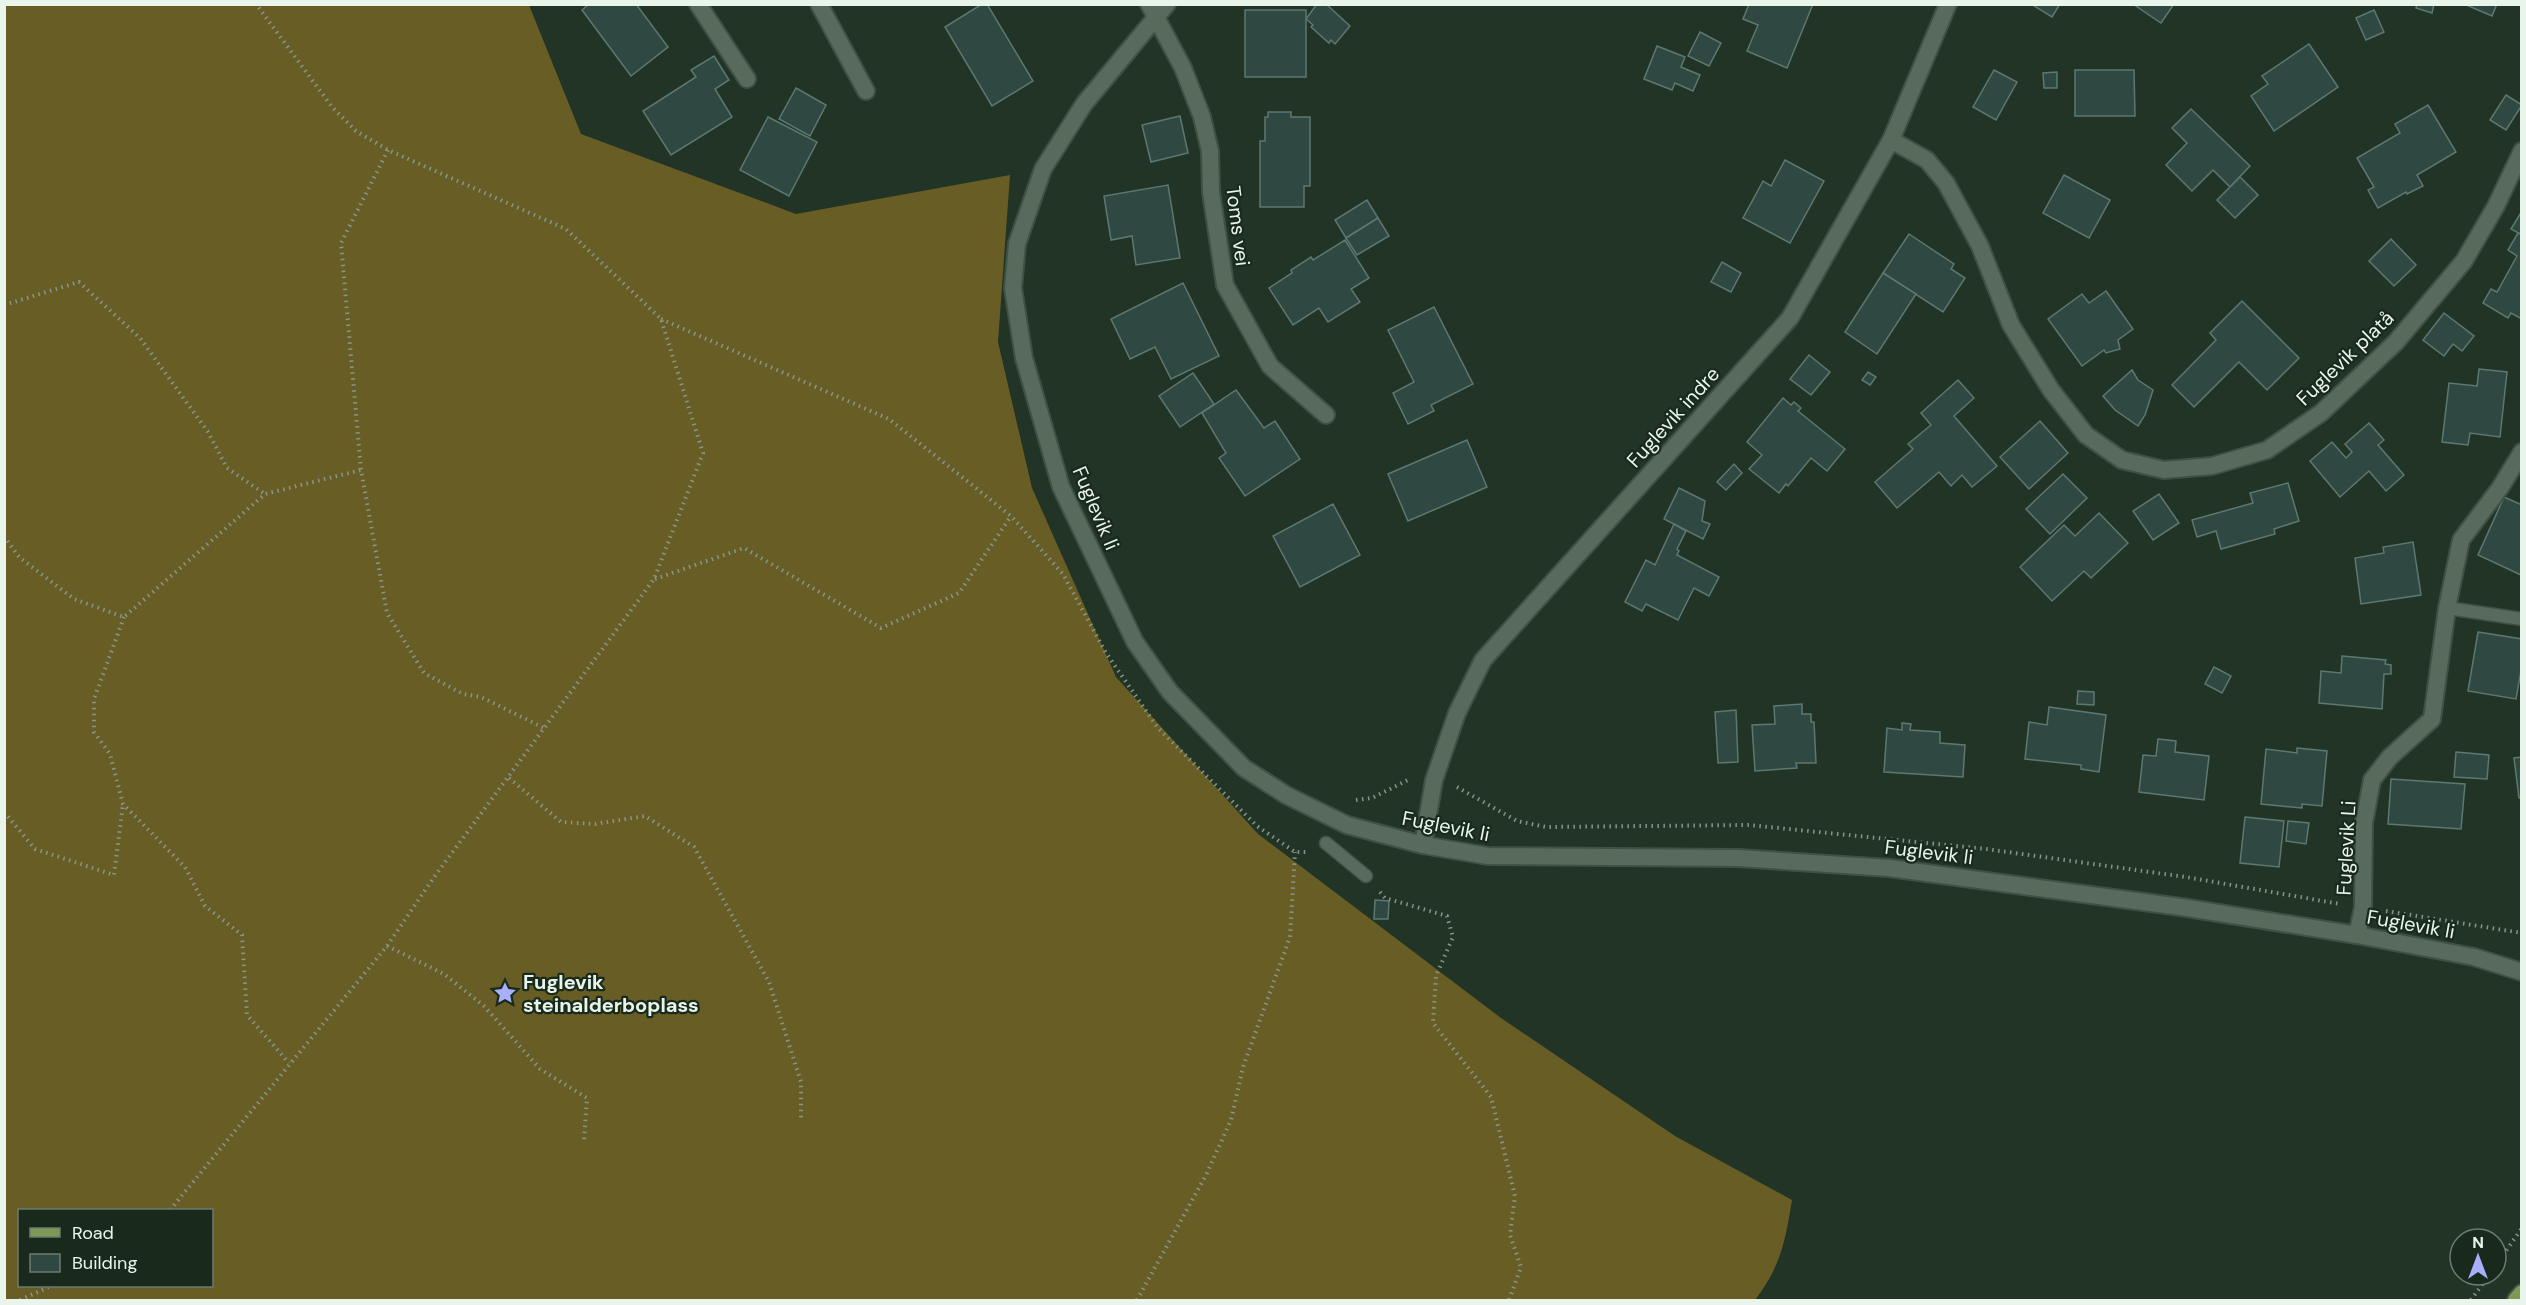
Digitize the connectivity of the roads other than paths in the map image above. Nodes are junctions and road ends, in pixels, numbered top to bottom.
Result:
1 (698, 4) edge
2 (819, 4) edge
3 (1167, 4) edge
4 (1948, 4) edge
5 (1152, 11) edge
6 (747, 79) dead end
7 (866, 91) dead end
8 (1892, 140) junction
9 (2522, 151) edge
10 (1326, 415) dead end
11 (2522, 452) edge
12 (2447, 608) junction
13 (2522, 619) edge
14 (1326, 843) road end
15 (1423, 845) junction
16 (1366, 876) road end
17 (2357, 935) junction
18 (2522, 972) edge
19 (2522, 1293) edge
20 (2516, 1300) edge

1 - 6 street
2 - 7 street
3 - 5 street, Fuglevik li
4 - 8 street, Fuglevik indre
5 - 10 street, Toms vei
5 - 15 street, Fuglevik li
8 - 9 street, Fuglevik platå
8 - 15 street, Fuglevik indre
11 - 12 street, Fuglevik Li
12 - 13 lane
12 - 17 street, Fuglevik Li
14 - 16 lane
15 - 17 street, Fuglevik li
17 - 18 street, Fuglevik li
19 - 20 main road

